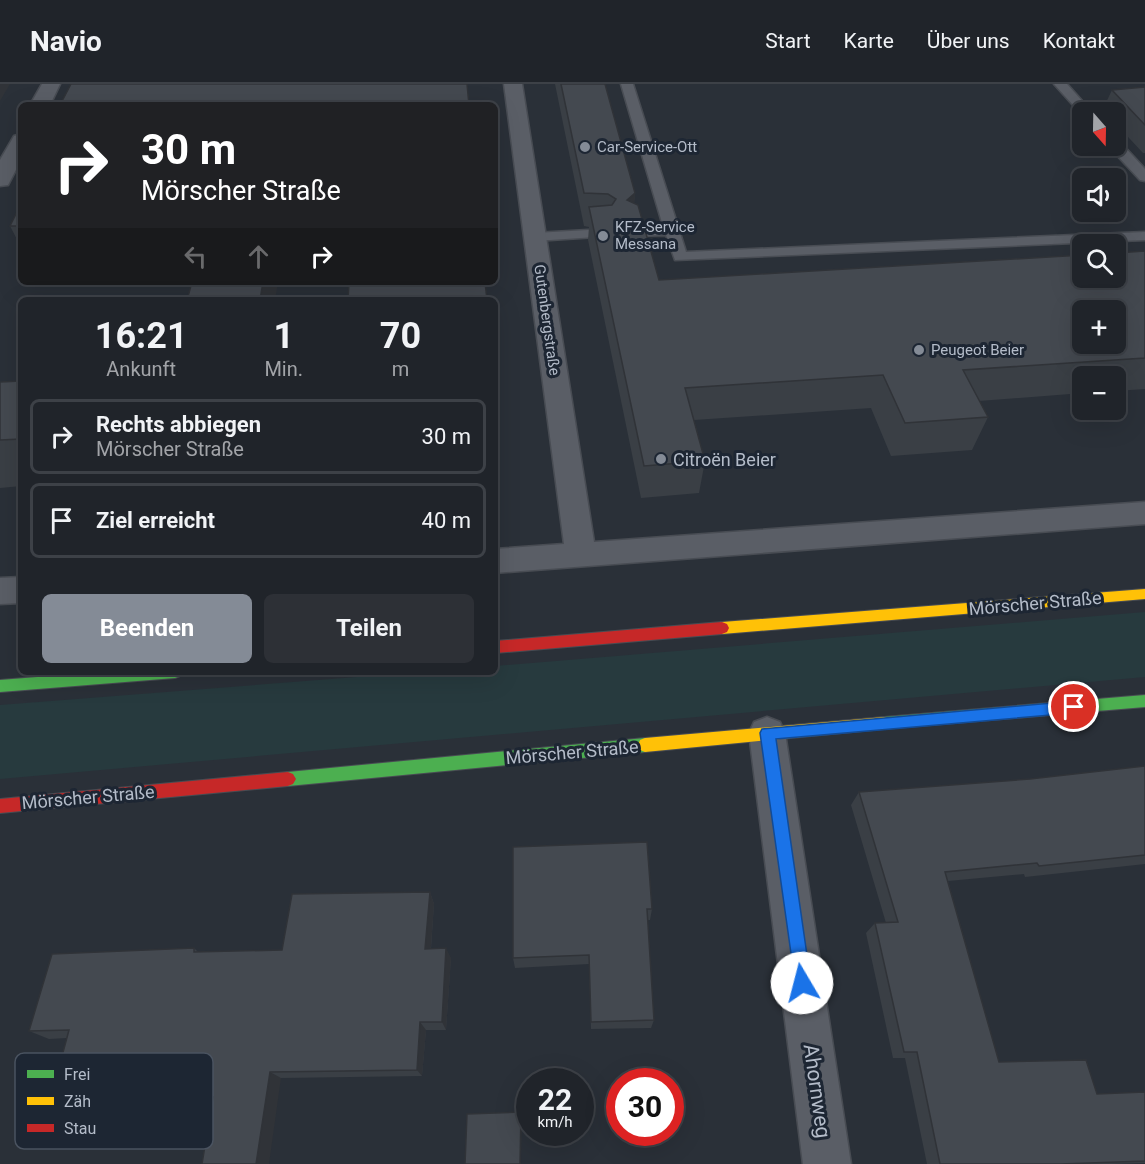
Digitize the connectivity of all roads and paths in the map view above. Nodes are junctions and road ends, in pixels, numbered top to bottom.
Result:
1 (51, 84) edge
2 (513, 84) edge
3 (627, 84) edge
4 (1060, 84) edge
5 (42, 102) edge
6 (1077, 102) edge
7 (18, 146) edge
8 (1125, 156) edge
9 (1145, 177) edge
10 (0, 180) edge
11 (672, 230) junction
12 (634, 232) edge
13 (606, 233) edge
14 (1145, 236) edge
15 (535, 237) junction
16 (1145, 513) edge
17 (581, 555) junction
18 (498, 561) edge
19 (18, 590) edge
20 (0, 591) edge
21 (1145, 594) edge
22 (498, 647) edge
23 (138, 675) edge
24 (0, 686) edge
25 (1145, 701) edge
26 (767, 733) junction
27 (0, 806) edge
28 (827, 1164) edge

1 - 5 street
2 - 15 street, Gutenbergstraße
3 - 11 lane
4 - 6 lane
7 - 10 street
8 - 9 lane
11 - 12 lane
11 - 14 lane
13 - 15 lane
15 - 17 street, Gutenbergstraße
16 - 17 street
17 - 18 street
19 - 20 street
21 - 22 street, Mörscher Straße
23 - 24 street
25 - 26 street, Mörscher Straße
26 - 27 street, Mörscher Straße
26 - 28 street, Ahornweg

